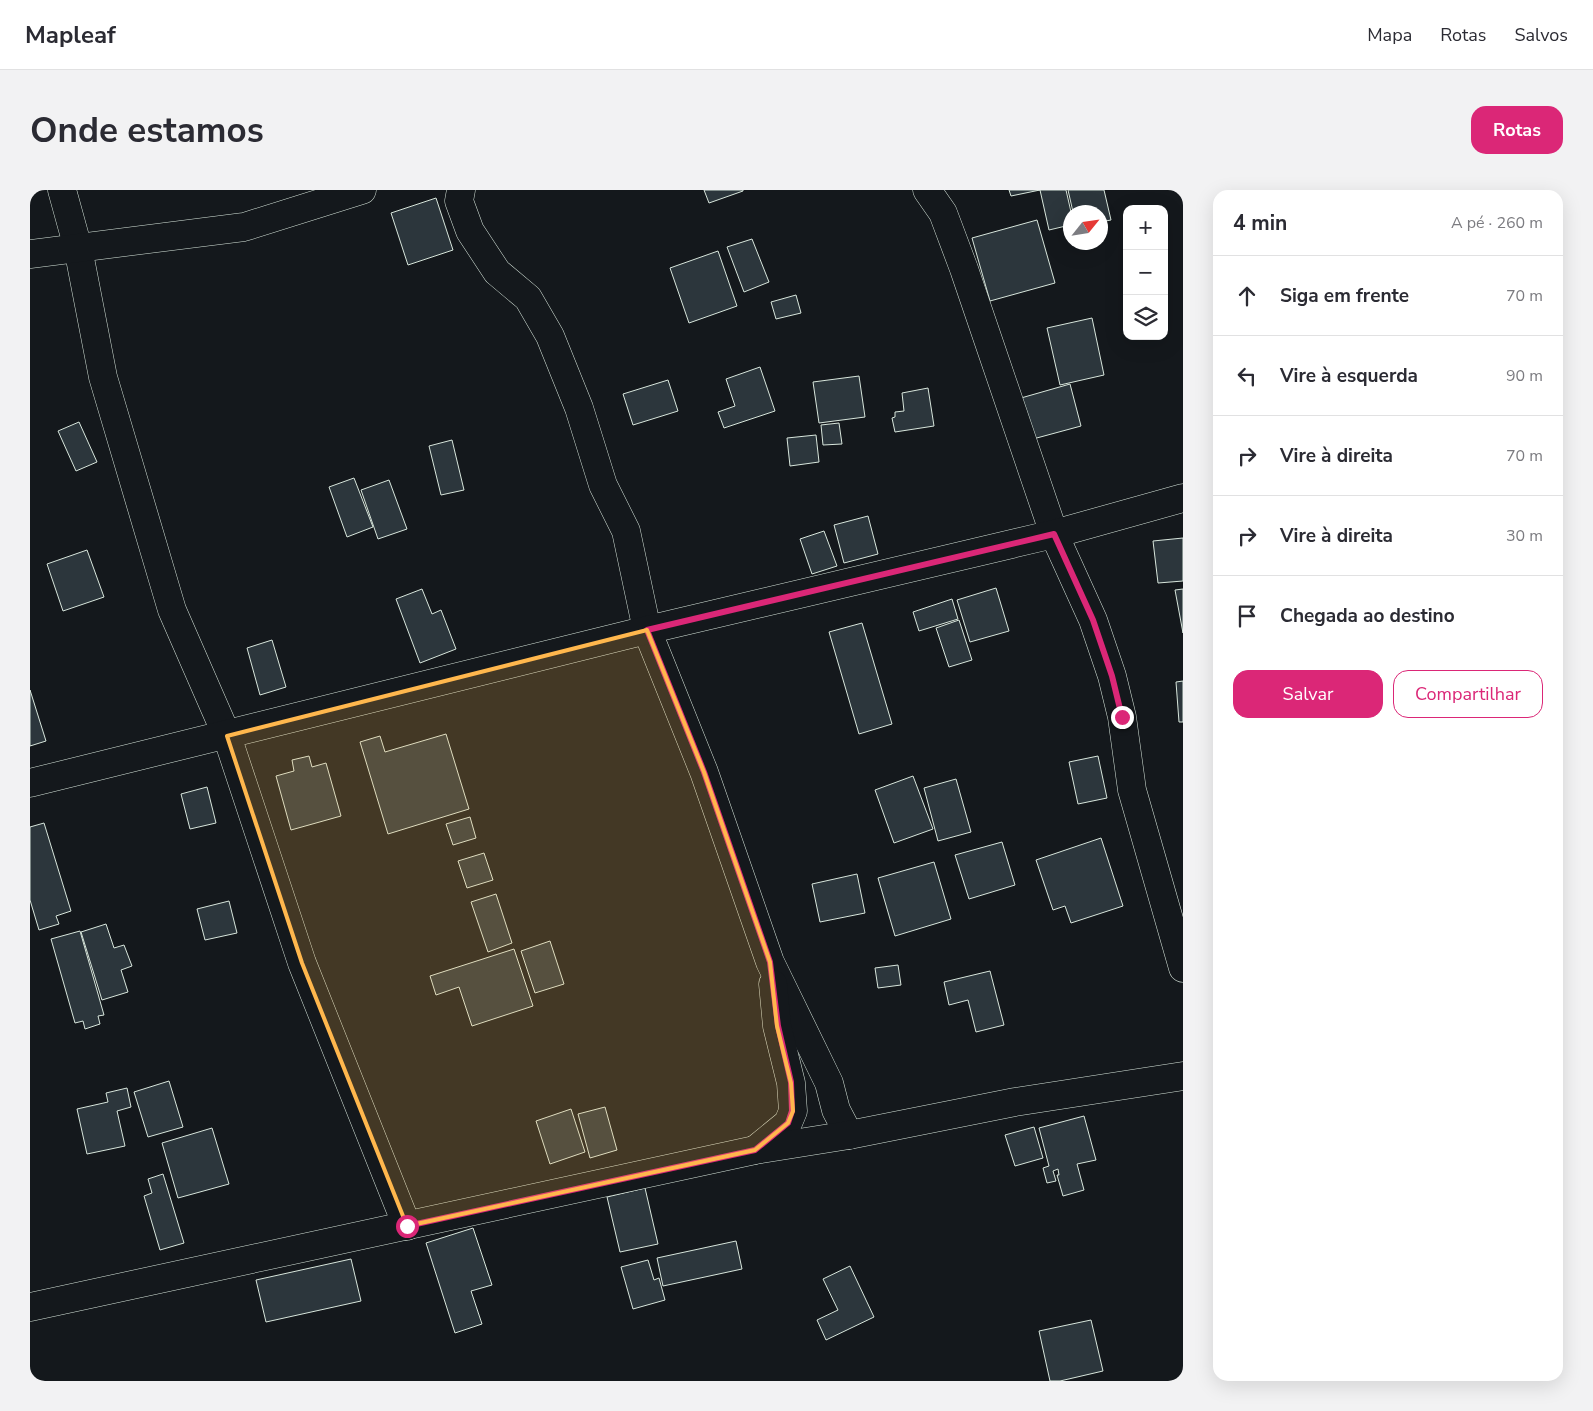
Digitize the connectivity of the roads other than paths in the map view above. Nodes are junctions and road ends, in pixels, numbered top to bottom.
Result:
1 (62, 190) edge
2 (362, 190) edge
3 (461, 190) edge
4 (928, 190) edge
5 (78, 248) junction
6 (30, 254) edge
7 (1183, 498) edge
8 (1054, 534) junction
9 (647, 630) junction
10 (227, 736) junction
11 (30, 783) edge
12 (770, 962) junction
13 (1183, 968) edge
14 (1183, 1076) edge
15 (849, 1136) junction
16 (755, 1150) junction
17 (407, 1226) junction
18 (30, 1307) edge

1 - 5 street
2 - 5 street
3 - 9 street
4 - 8 street
5 - 6 street
5 - 10 street
7 - 8 street
8 - 9 street
8 - 13 street
9 - 10 street
9 - 12 street
10 - 11 street
10 - 17 street
12 - 15 street
12 - 16 street
14 - 15 street
15 - 16 street
16 - 17 street
17 - 18 street

